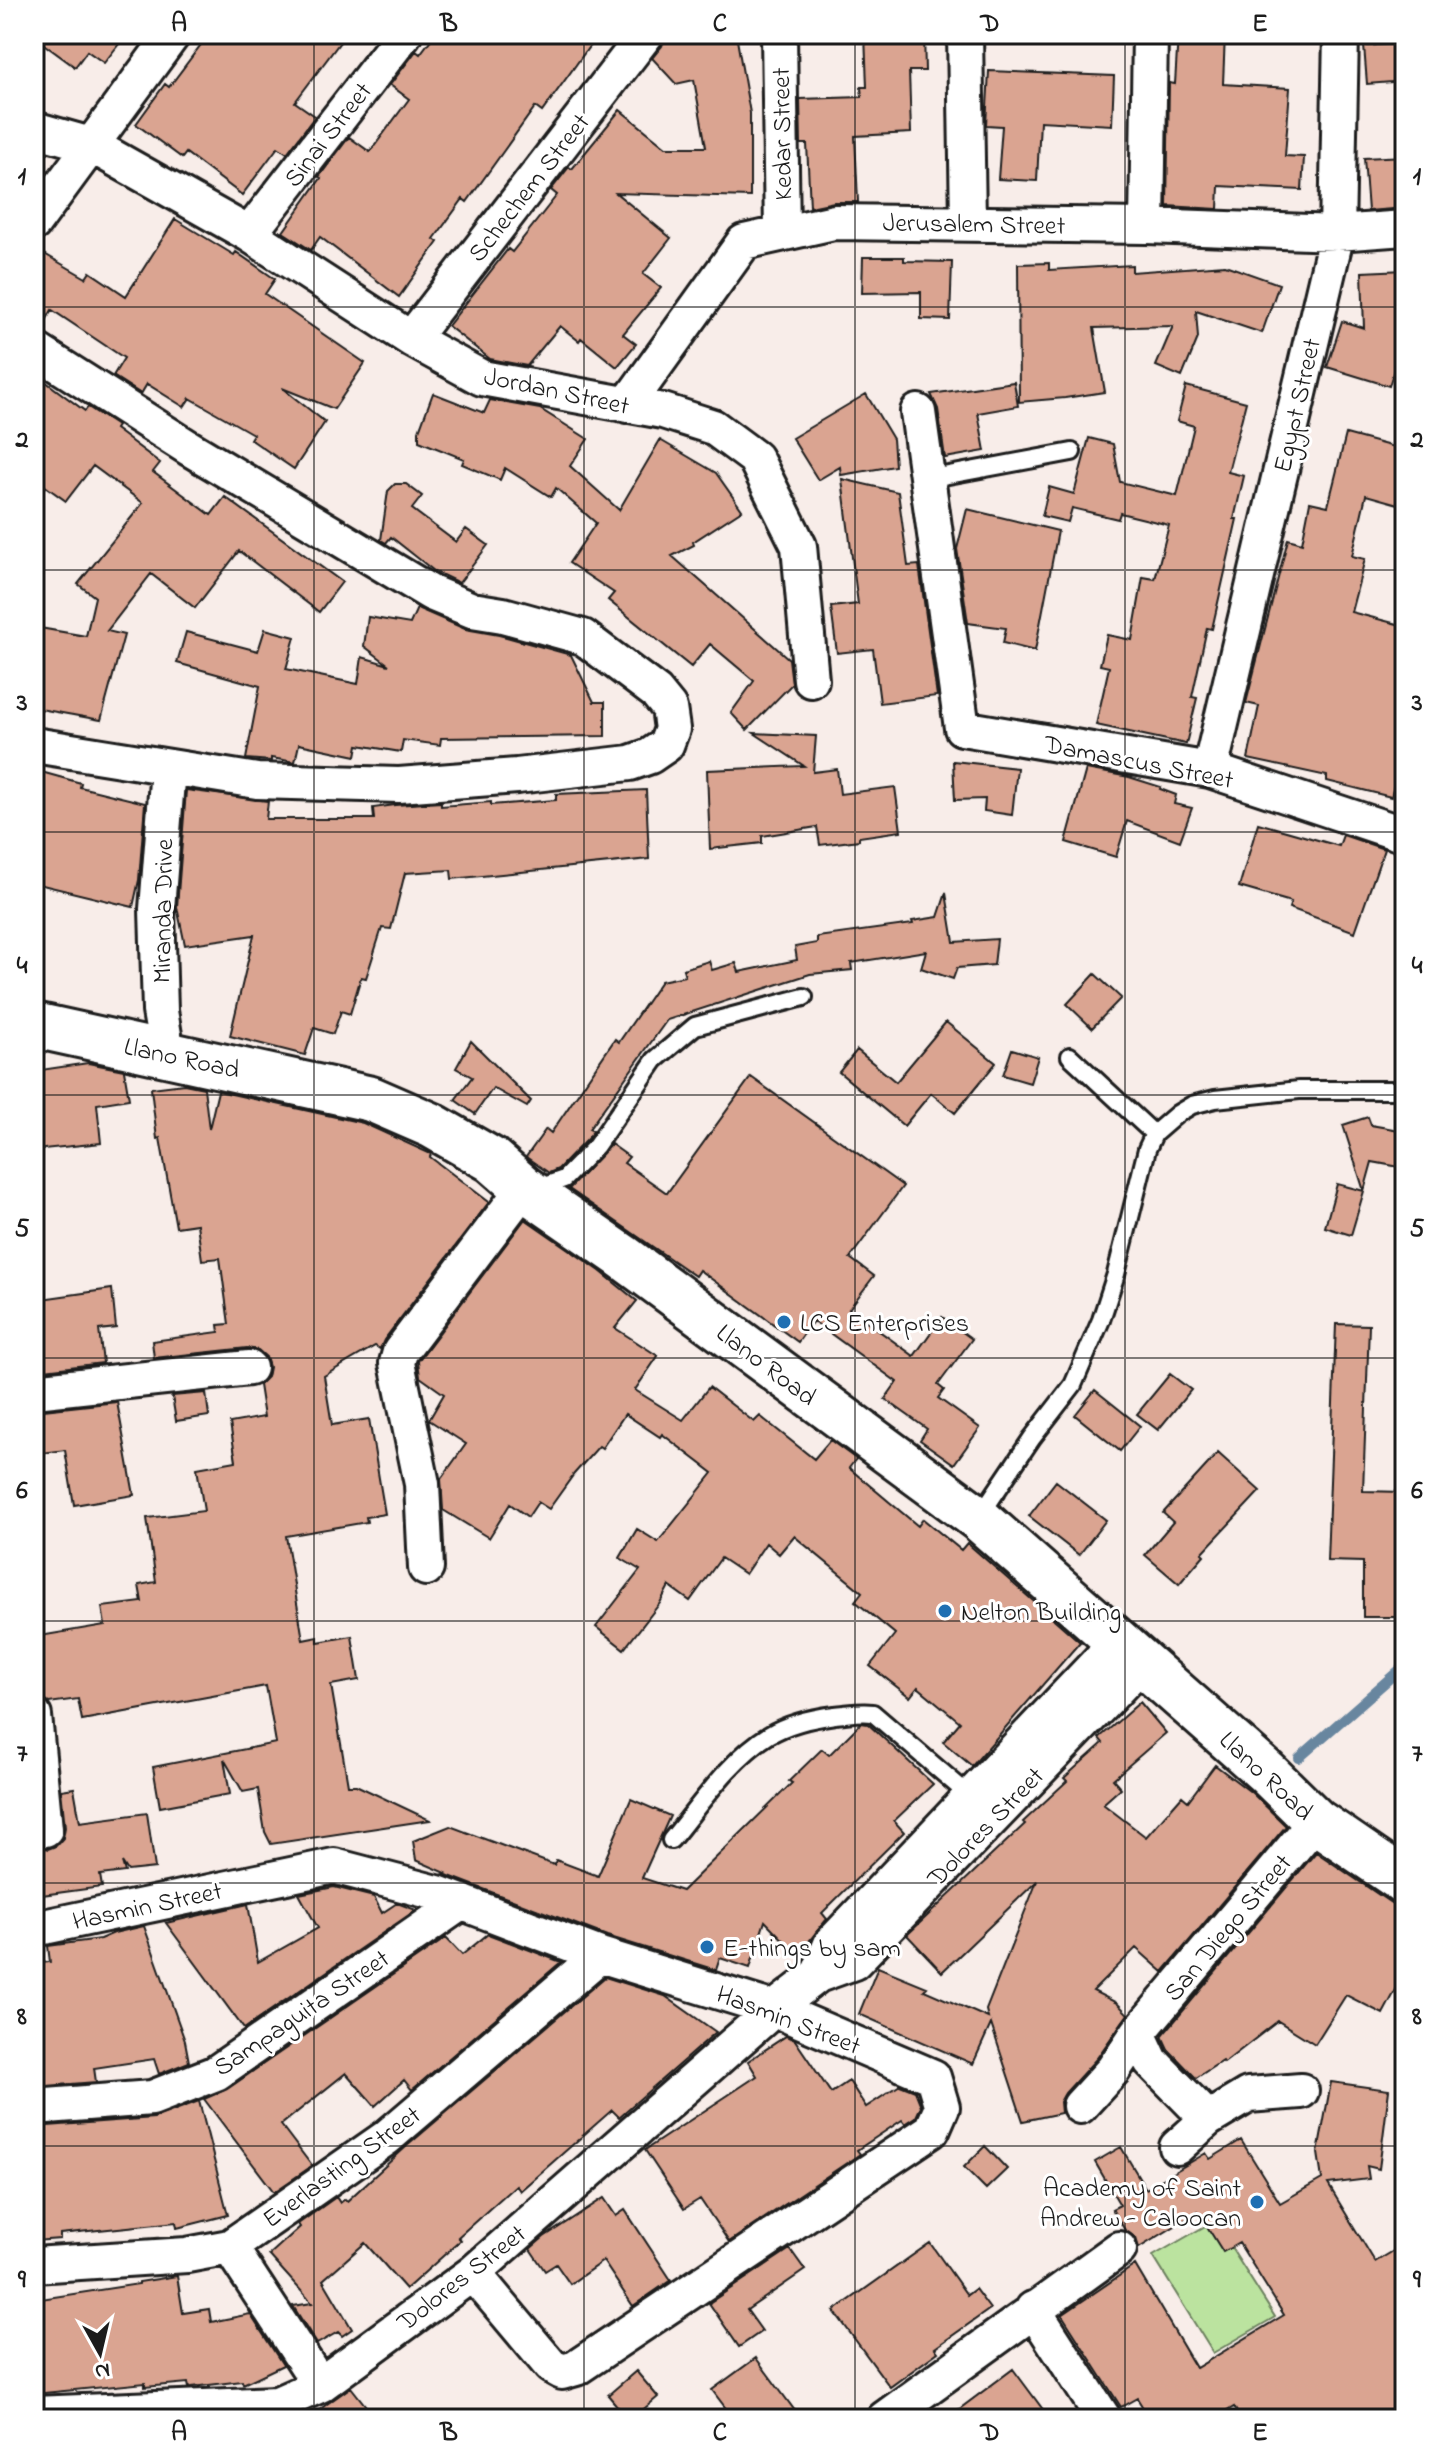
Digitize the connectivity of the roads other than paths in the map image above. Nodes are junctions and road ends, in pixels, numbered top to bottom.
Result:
1 (173, 34) edge
2 (404, 34) edge
3 (646, 34) edge
4 (779, 34) edge
5 (965, 34) edge
6 (1150, 34) edge
7 (1341, 34) edge
8 (34, 129) edge
9 (91, 145) junction
10 (968, 222) junction
11 (34, 223) edge
12 (1147, 226) junction
13 (1405, 228) edge
14 (782, 233) junction
15 (1337, 233) junction
16 (249, 234) junction
17 (411, 339) junction
18 (34, 349) edge
19 (627, 405) junction
20 (918, 412) dead end
21 (1072, 452) dead end
22 (927, 479) junction
23 (811, 680) dead end
24 (34, 745) edge
25 (168, 768) junction
26 (1210, 770) junction
27 (1403, 827) edge
28 (804, 997) dead end
29 (34, 1025) edge
30 (167, 1053) junction
31 (1070, 1056) dead end
32 (1405, 1090) edge
33 (1154, 1134) junction
34 (524, 1188) junction
35 (249, 1368) dead end
36 (34, 1391) edge
37 (978, 1518) junction
38 (426, 1568) dead end
39 (1130, 1652) junction
40 (34, 1716) edge
41 (971, 1797) junction
42 (1316, 1821) junction
43 (45, 1829) dead end
44 (671, 1840) dead end
45 (1405, 1882) edge
46 (462, 1902) junction
47 (34, 1929) edge
48 (600, 1955) junction
49 (818, 1975) junction
50 (774, 2009) junction
51 (1138, 2033) junction
52 (1301, 2091) dead end
53 (1080, 2106) dead end
54 (34, 2107) edge
55 (1208, 2119) junction
56 (1177, 2147) dead end
57 (230, 2247) junction
58 (1119, 2249) dead end
59 (34, 2265) edge
60 (473, 2273) junction
61 (1033, 2309) junction
62 (320, 2385) junction
63 (278, 2411) edge
64 (34, 2414) edge
65 (884, 2419) edge
66 (1104, 2419) edge

1 - 9 street
2 - 16 street, Sinai Street
3 - 17 street, Schechem Street
4 - 14 street, Kedar Street
5 - 10 street
6 - 12 street
7 - 15 street, Egypt Street
8 - 9 street, Jordan Street
9 - 11 street
9 - 16 street, Jordan Street
10 - 12 street, Jerusalem Street
10 - 14 street, Jerusalem Street
12 - 15 street, Jerusalem Street
13 - 15 street, Jerusalem Street
14 - 19 street, Jerusalem Street
15 - 26 street, Egypt Street
16 - 17 street, Jordan Street
17 - 19 street, Jordan Street
18 - 25 street
19 - 23 street, Jordan Street
20 - 22 street
21 - 22 lane
22 - 26 street, Damascus Street
24 - 25 street
25 - 30 street, Miranda Drive
26 - 27 street, Damascus Street
28 - 34 lane
29 - 30 main road, Llano Road
30 - 34 main road, Llano Road
31 - 33 lane
32 - 33 lane
33 - 37 lane
34 - 37 main road, Llano Road
34 - 38 street
35 - 36 street
37 - 39 main road, Llano Road
39 - 41 street, Dolores Street
39 - 42 main road, Llano Road
39 - 49 street, Dolores Street
40 - 43 street
41 - 44 lane
41 - 49 street, Dolores Street
42 - 45 main road, Llano Road
42 - 51 street, San Diego Street
46 - 47 street, Hasmin Street
46 - 48 street, Hasmin Street
46 - 54 street, Sampaguita Street
48 - 50 street, Hasmin Street
48 - 57 street, Everlasting Street
49 - 50 street, Dolores Street
50 - 60 street, Dolores Street
50 - 60 street, Hasmin Street
51 - 53 street, San Diego Street
51 - 55 street
52 - 55 street
55 - 56 street
57 - 59 street, Everlasting Street
57 - 62 street
58 - 61 street
60 - 62 street, Dolores Street
61 - 65 street
61 - 66 street
62 - 63 street, Dolores Street
63 - 64 street, Dolores Street

